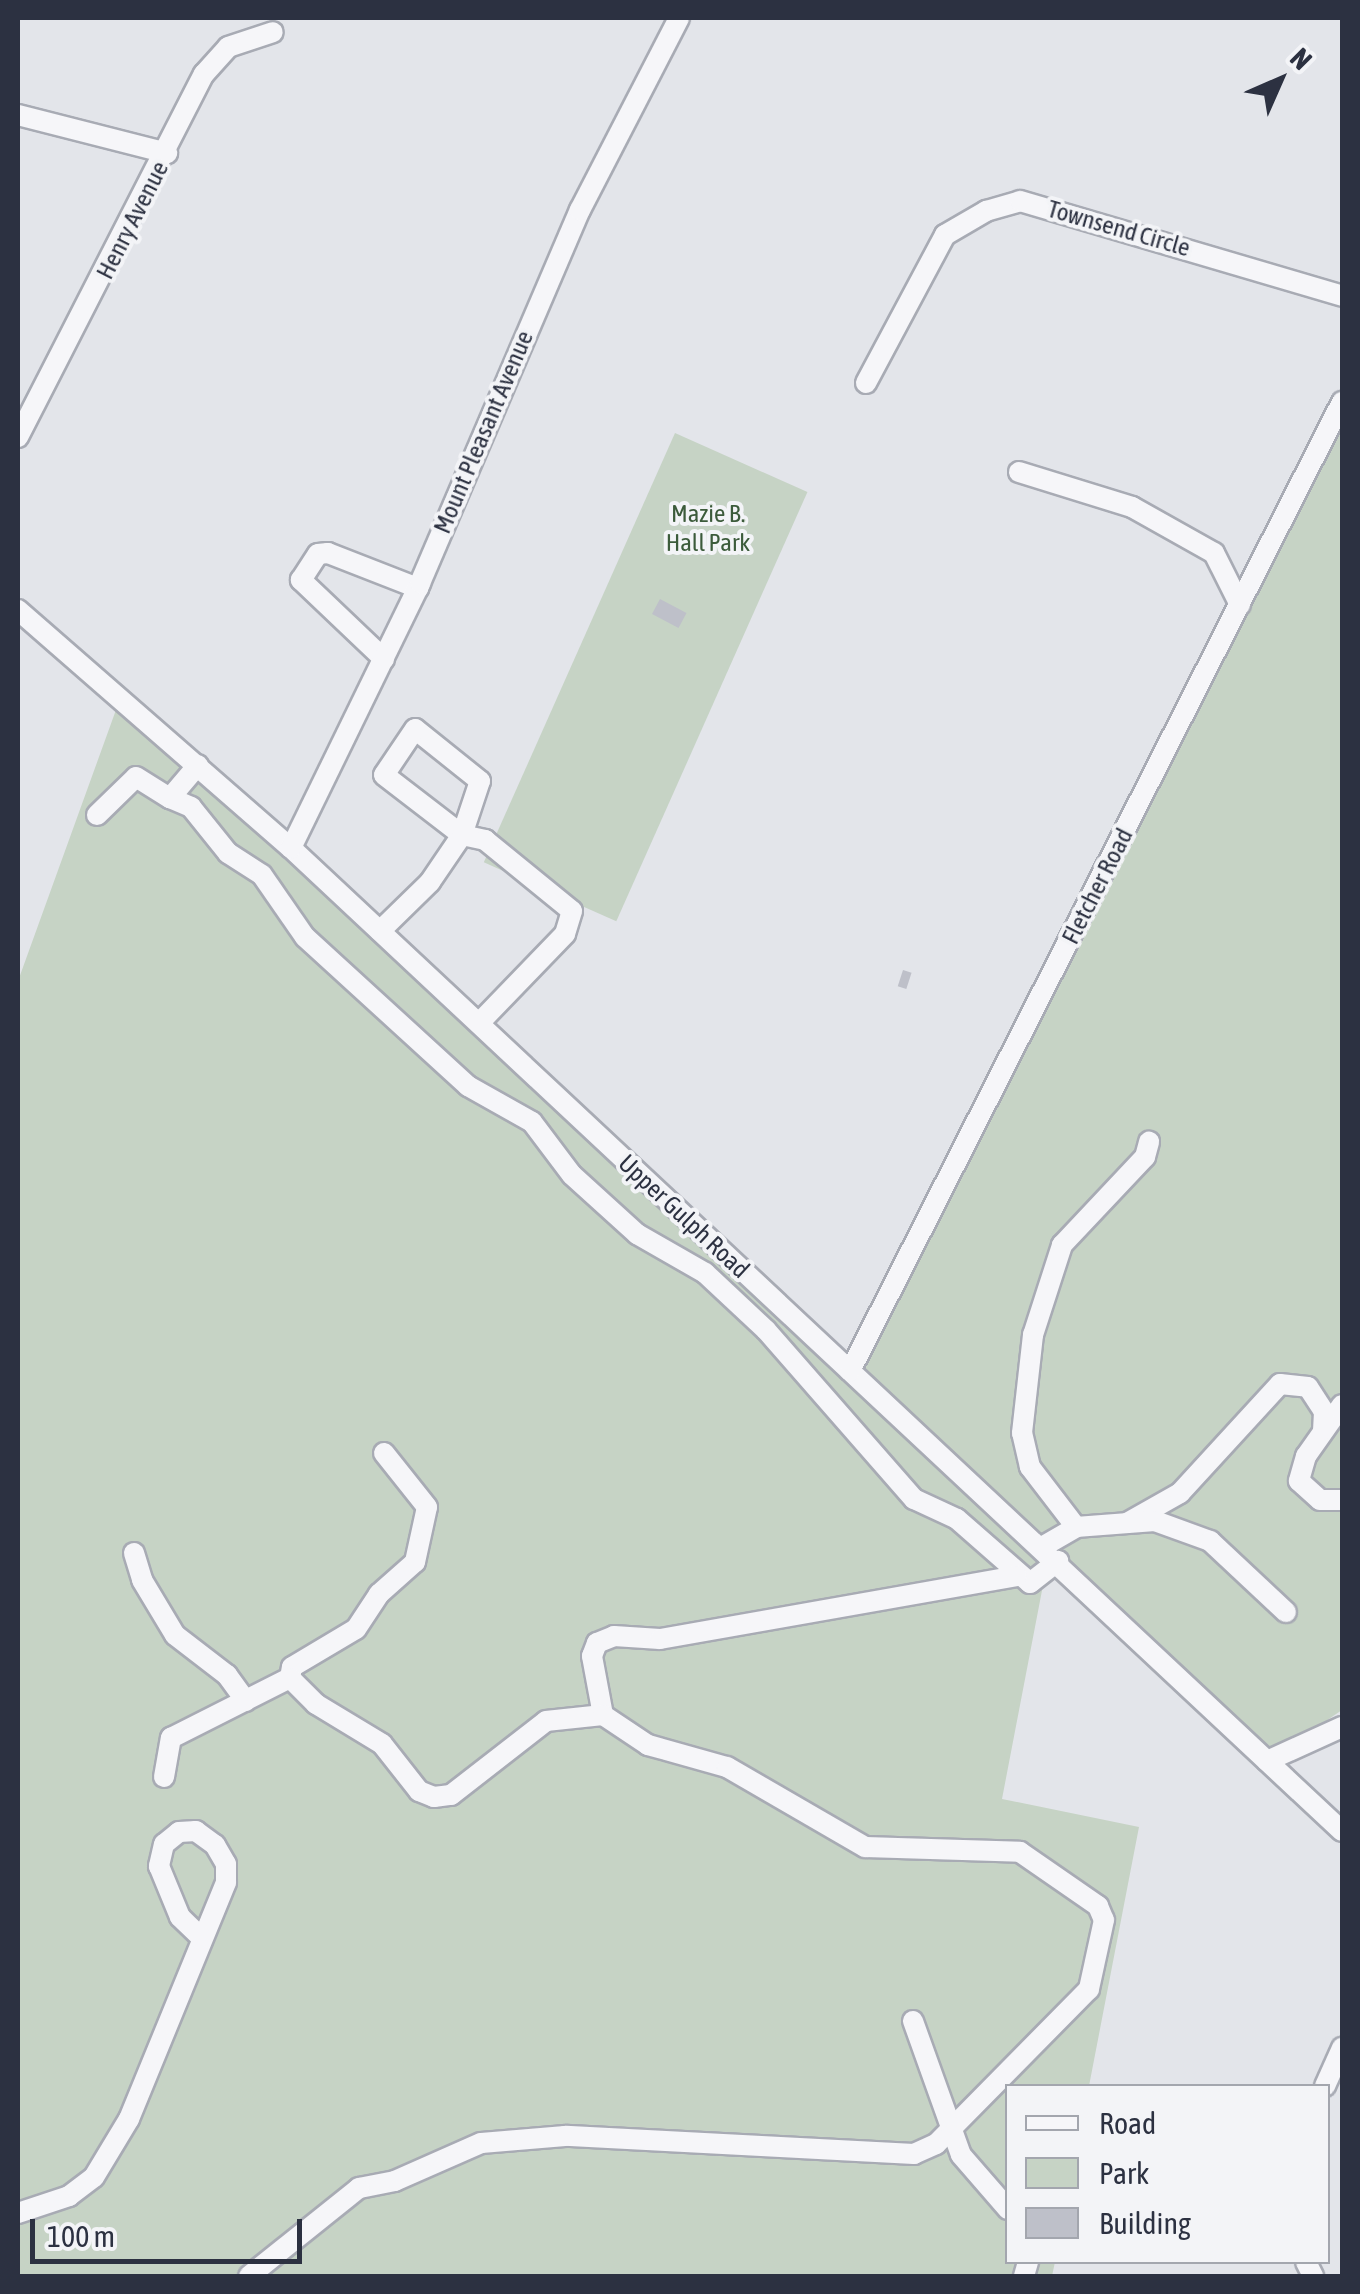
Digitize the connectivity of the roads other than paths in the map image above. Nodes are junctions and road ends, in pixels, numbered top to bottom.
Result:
1 (679, 18) edge
2 (273, 32) dead end
3 (18, 116) edge
4 (167, 153) junction
5 (1342, 296) edge
6 (866, 383) dead end
7 (1342, 402) edge
8 (18, 437) edge
9 (1019, 472) dead end
10 (418, 588) junction
11 (1240, 605) junction
12 (18, 610) edge
13 (384, 659) junction
14 (198, 764) junction
15 (170, 798) junction
16 (97, 816) dead end
17 (462, 834) junction
18 (291, 848) junction
19 (380, 931) junction
20 (479, 1024) junction
21 (1149, 1142) dead end
22 (850, 1371) junction
23 (1342, 1404) edge
24 (1322, 1430) junction
25 (384, 1453) dead end
26 (1342, 1500) edge
27 (1127, 1523) junction
28 (1076, 1527) junction
29 (134, 1553) dead end
30 (1050, 1554) junction
31 (1016, 1576) junction
32 (1286, 1612) dead end
33 (290, 1678) junction
34 (246, 1701) junction
35 (603, 1715) junction
36 (1342, 1727) edge
37 (1267, 1761) junction
38 (164, 1777) dead end
39 (1342, 1831) edge
40 (202, 1938) junction
41 (914, 2021) dead end
42 (1342, 2048) edge
43 (1326, 2084) edge
44 (950, 2131) junction
45 (1005, 2206) edge
46 (18, 2213) edge
47 (249, 2276) edge

1 - 10 street, Mount Pleasant Avenue
2 - 4 street, Henry Avenue
3 - 4 street
4 - 8 street, Henry Avenue
5 - 6 street, Townsend Circle
7 - 11 street, Fletcher Road
9 - 11 street
10 - 13 street, Mount Pleasant Avenue
10 - 13 street
11 - 22 street, Fletcher Road
12 - 14 street, Upper Gulph Road
13 - 18 street, Mount Pleasant Avenue
14 - 15 street
14 - 18 street, Upper Gulph Road
15 - 16 street
15 - 31 street
17 - 17 street
17 - 19 street
17 - 20 street
18 - 19 street, Upper Gulph Road
19 - 20 street, Upper Gulph Road
20 - 22 street, Upper Gulph Road
21 - 28 street
22 - 30 street, Upper Gulph Road
23 - 24 street
24 - 26 street
24 - 27 street
25 - 33 street
27 - 28 street
27 - 32 street
28 - 30 street
29 - 34 street
30 - 31 street
30 - 37 street, Upper Gulph Road
31 - 35 street
33 - 34 street
33 - 35 street
34 - 38 street
35 - 44 street
36 - 37 street
37 - 39 street, Upper Gulph Road
40 - 40 street
40 - 46 street
41 - 44 street
42 - 43 street
44 - 45 street
44 - 47 street

